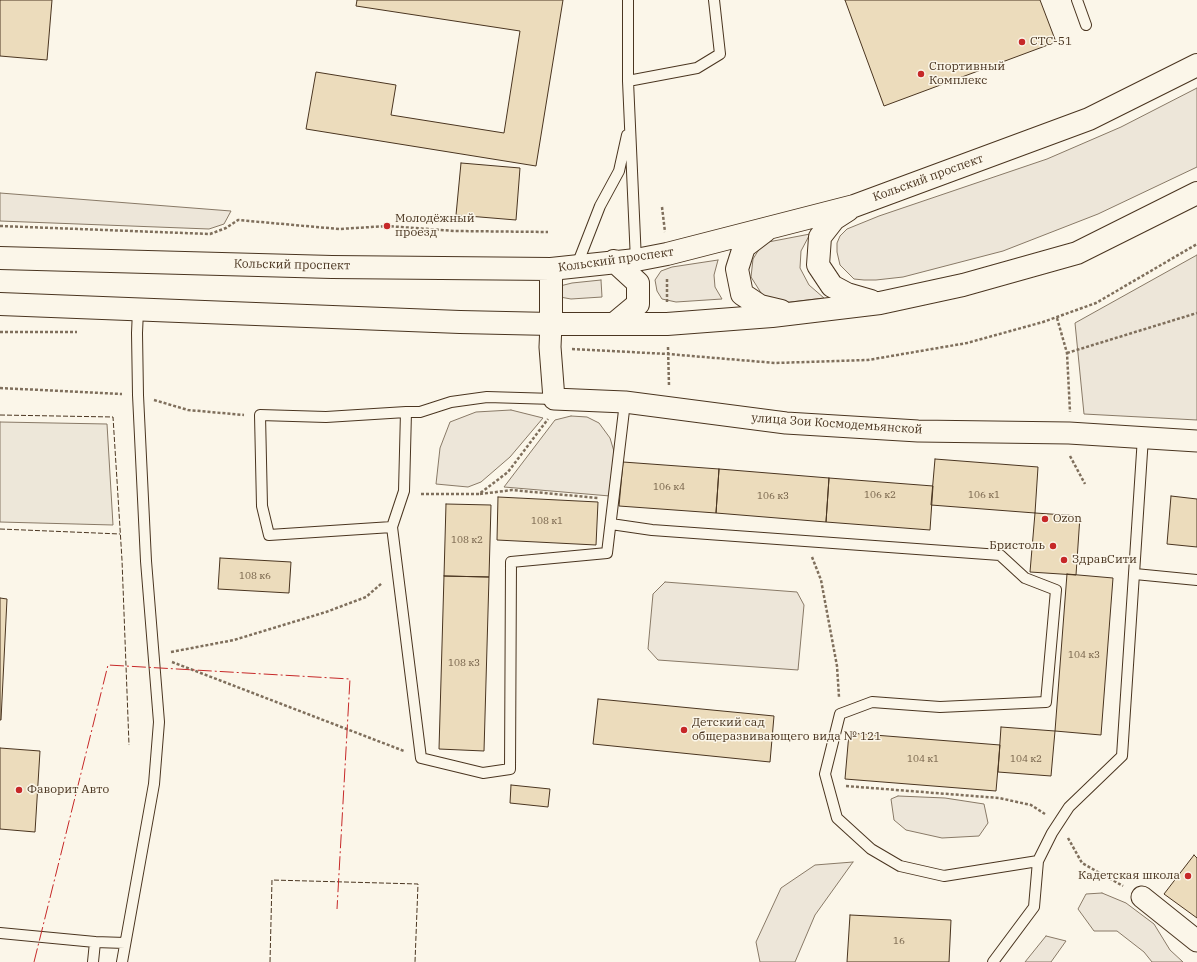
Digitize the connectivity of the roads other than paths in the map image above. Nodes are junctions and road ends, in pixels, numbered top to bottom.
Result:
1 (628, 0) edge
2 (714, 0) edge
3 (1077, 0) edge
4 (1086, 25) dead end
5 (1197, 64) edge
6 (628, 81) junction
7 (630, 121) junction
8 (1197, 193) edge
9 (854, 206) junction
10 (767, 229) junction
11 (0, 258) edge
12 (636, 260) junction
13 (614, 261) junction
14 (577, 265) junction
15 (551, 269) junction
16 (638, 282) junction
17 (880, 303) junction
18 (0, 304) edge
19 (138, 310) junction
20 (793, 314) junction
21 (638, 315) junction
22 (551, 324) junction
23 (625, 402) junction
24 (552, 408) junction
25 (406, 412) junction
26 (1143, 437) junction
27 (1197, 441) edge
28 (611, 524) junction
29 (392, 527) junction
30 (1134, 574) junction
31 (1197, 580) edge
32 (1038, 861) junction
33 (1142, 897) road end
34 (0, 933) edge
35 (95, 942) junction
36 (1197, 942) edge
37 (125, 943) junction
38 (93, 962) edge
39 (122, 962) edge
40 (993, 962) edge

1 - 6 lane
2 - 6 lane
3 - 4 lane
5 - 9 main road, Кольский проспект
6 - 7 lane
7 - 12 lane
7 - 14 lane
8 - 17 main road
9 - 10 main road, Кольский проспект
9 - 17 main road
10 - 12 main road, Кольский проспект
10 - 20 main road
11 - 15 main road, Кольский проспект
12 - 13 main road, Кольский проспект
12 - 16 lane
13 - 14 main road, Кольский проспект
13 - 16 main road
14 - 15 main road, Кольский проспект
15 - 22 main road
16 - 21 main road
17 - 20 main road
18 - 19 main road
19 - 22 main road
19 - 37 lane
20 - 21 main road
21 - 22 main road
22 - 24 street
23 - 24 street, улица Зои Космодемьянской
23 - 26 street, улица Зои Космодемьянской
23 - 28 lane
24 - 25 lane
25 - 29 lane
25 - 29 lane
26 - 27 street, улица Зои Космодемьянской
26 - 30 lane
28 - 29 lane
28 - 32 lane
30 - 31 lane
30 - 32 lane
32 - 40 lane
33 - 36 street
34 - 35 lane
35 - 37 lane
35 - 38 lane
37 - 39 lane

